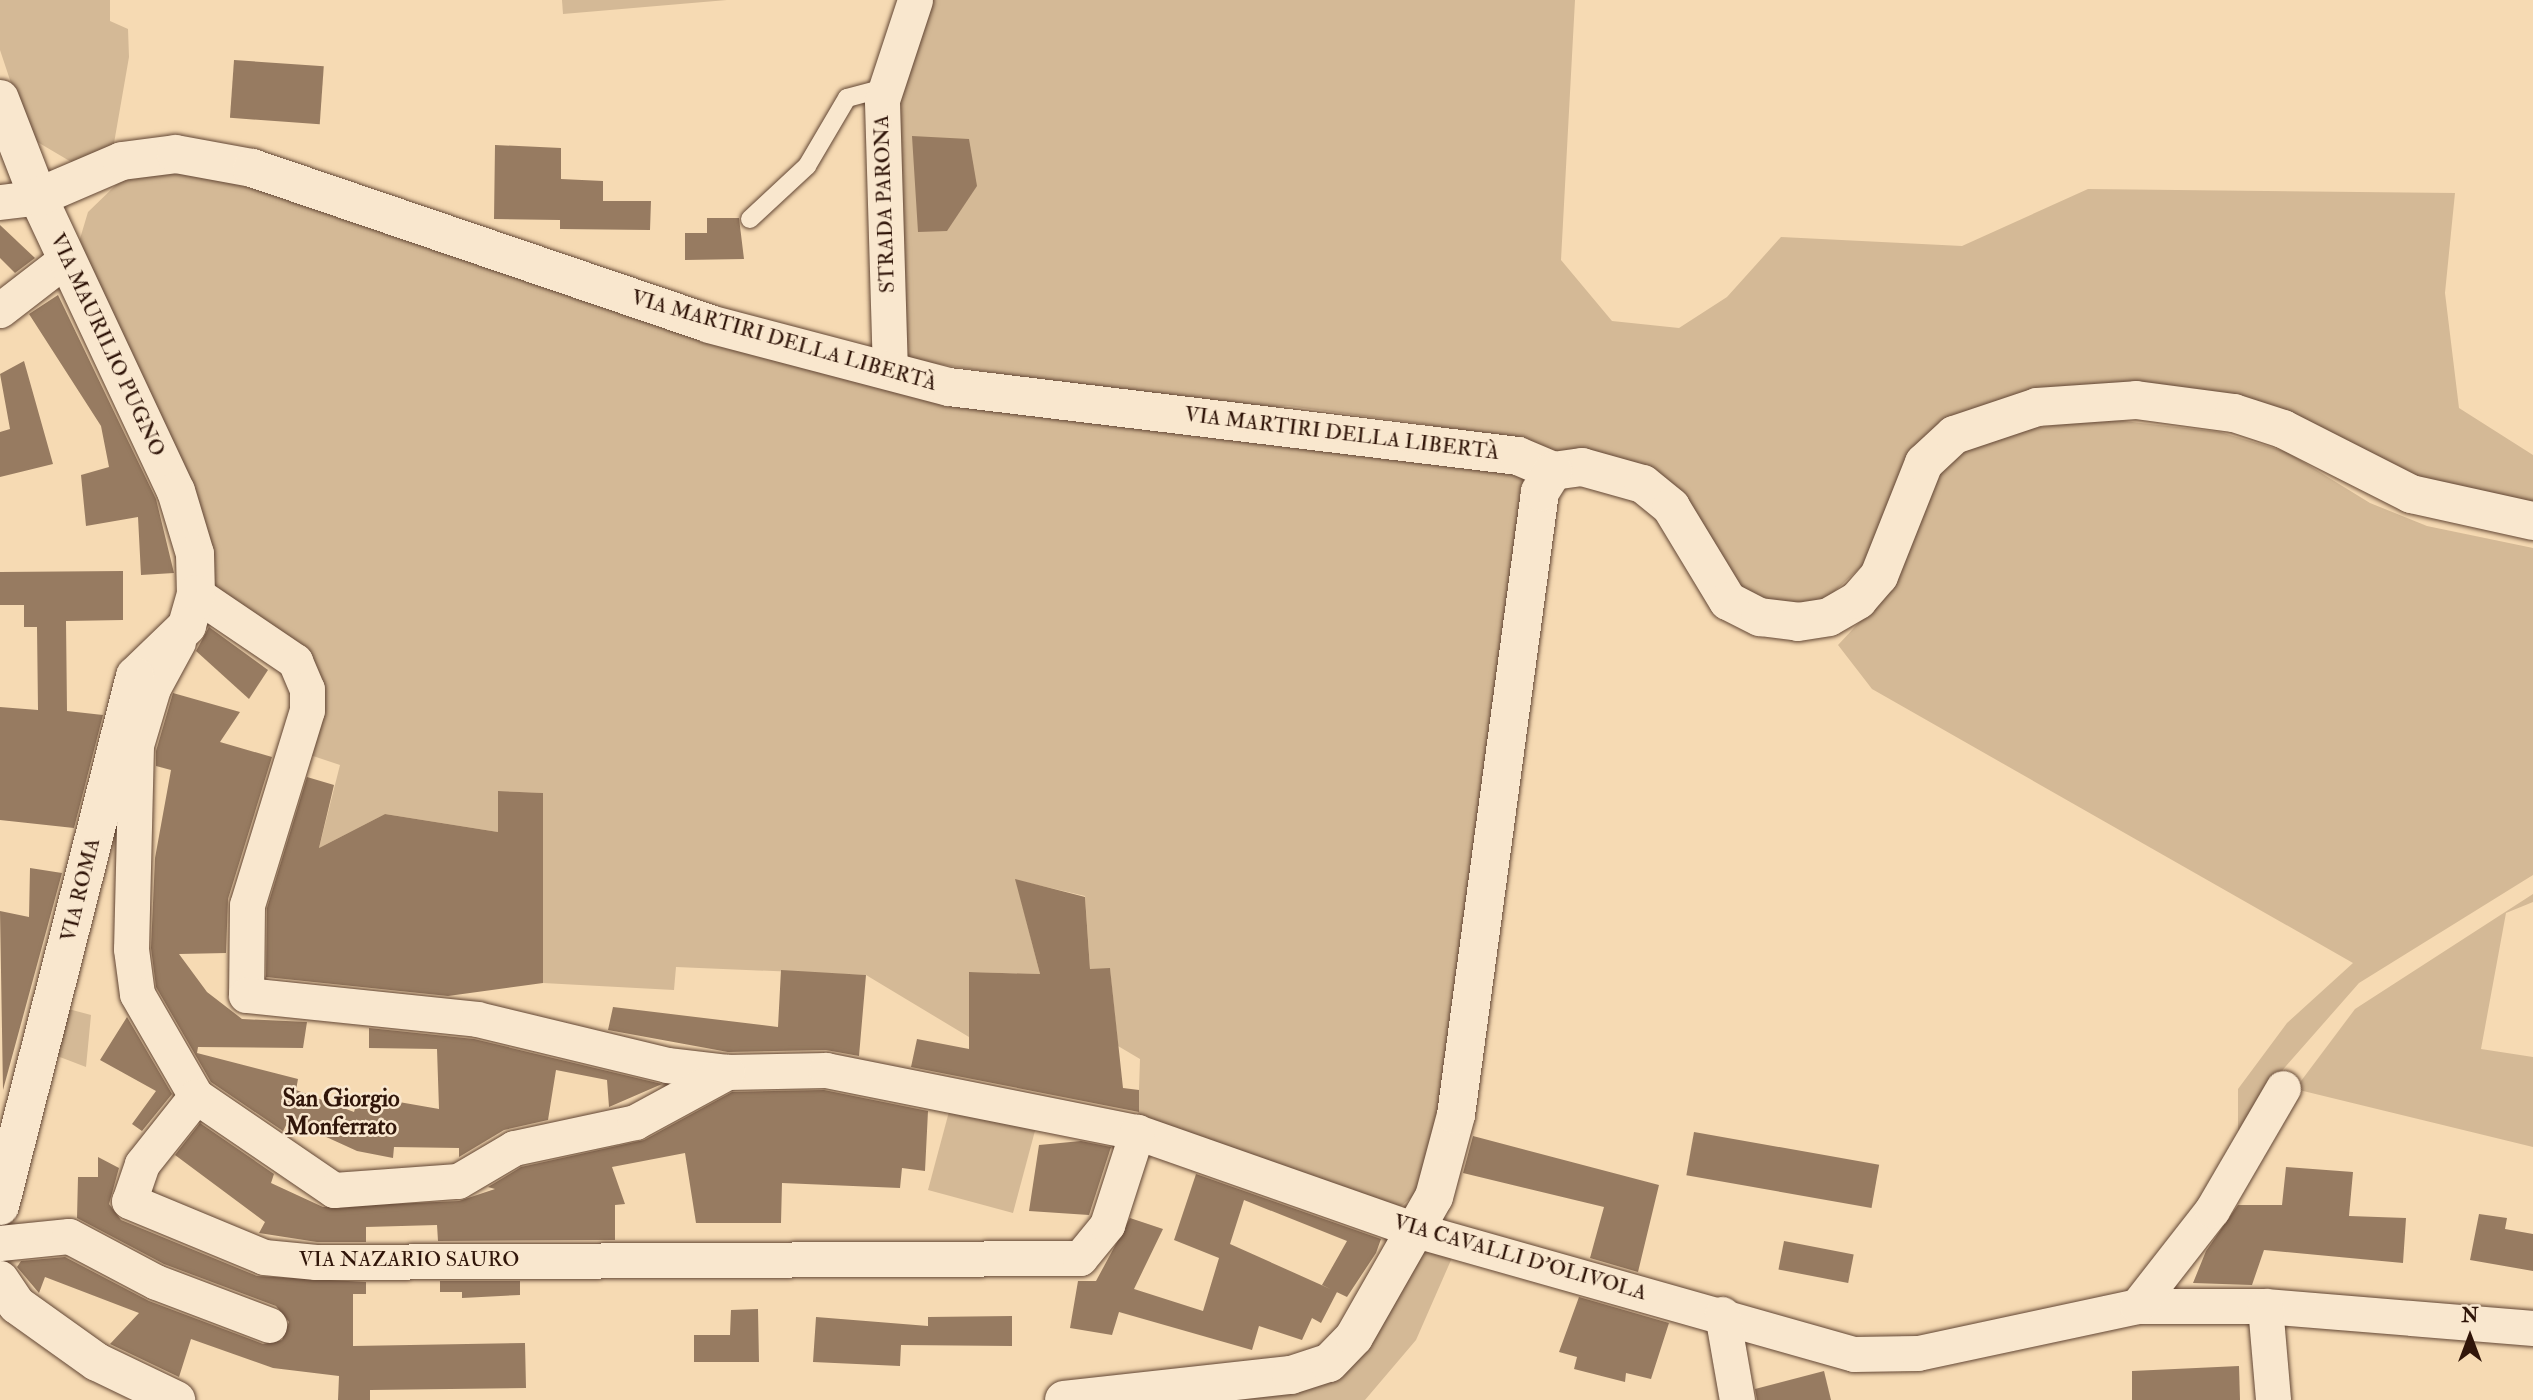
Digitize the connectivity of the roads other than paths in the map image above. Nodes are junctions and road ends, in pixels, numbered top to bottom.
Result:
1 (915, 0) edge
2 (885, 88) junction
3 (0, 99) edge
4 (38, 197) junction
5 (0, 202) edge
6 (750, 219) dead end
7 (66, 259) junction
8 (0, 310) edge
9 (890, 372) junction
10 (1553, 471) junction
11 (2533, 521) edge
12 (191, 610) junction
13 (727, 1072) junction
14 (2283, 1088) dead end
15 (196, 1096) junction
16 (1137, 1132) junction
17 (0, 1206) edge
18 (1412, 1229) junction
19 (0, 1243) edge
20 (0, 1280) edge
21 (2137, 1306) junction
22 (2265, 1306) junction
23 (1722, 1314) junction
24 (270, 1325) dead end
25 (2533, 1328) edge
26 (127, 1389) edge
27 (176, 1400) edge
28 (1064, 1400) edge
29 (1737, 1400) edge
30 (2273, 1400) edge

1 - 2 street, STRADA PARONA
2 - 6 lane
2 - 9 street, STRADA PARONA
3 - 4 street, VIA MAURILIO PUGNO
4 - 5 street
4 - 7 street, VIA MAURILIO PUGNO
4 - 9 street, VIA MARTIRI DELLA LIBERTÀ
7 - 8 street
7 - 12 street, VIA MAURILIO PUGNO
9 - 10 street, VIA MARTIRI DELLA LIBERTÀ
10 - 11 street
10 - 18 street
12 - 13 street, VIA CAVALLI D'OLIVOLA
12 - 15 street
12 - 17 street, VIA ROMA
13 - 15 street
13 - 16 street, VIA CAVALLI D'OLIVOLA
14 - 21 street
15 - 16 street, VIA NAZARIO SAURO
16 - 18 street, VIA CAVALLI D'OLIVOLA
18 - 23 street, VIA CAVALLI D'OLIVOLA
18 - 28 street
19 - 24 street
20 - 26 street
21 - 22 street, VIA CAVALLI D'OLIVOLA
21 - 23 street, VIA CAVALLI D'OLIVOLA
22 - 25 street, VIA CAVALLI D'OLIVOLA
22 - 30 street
23 - 29 street
26 - 27 street

